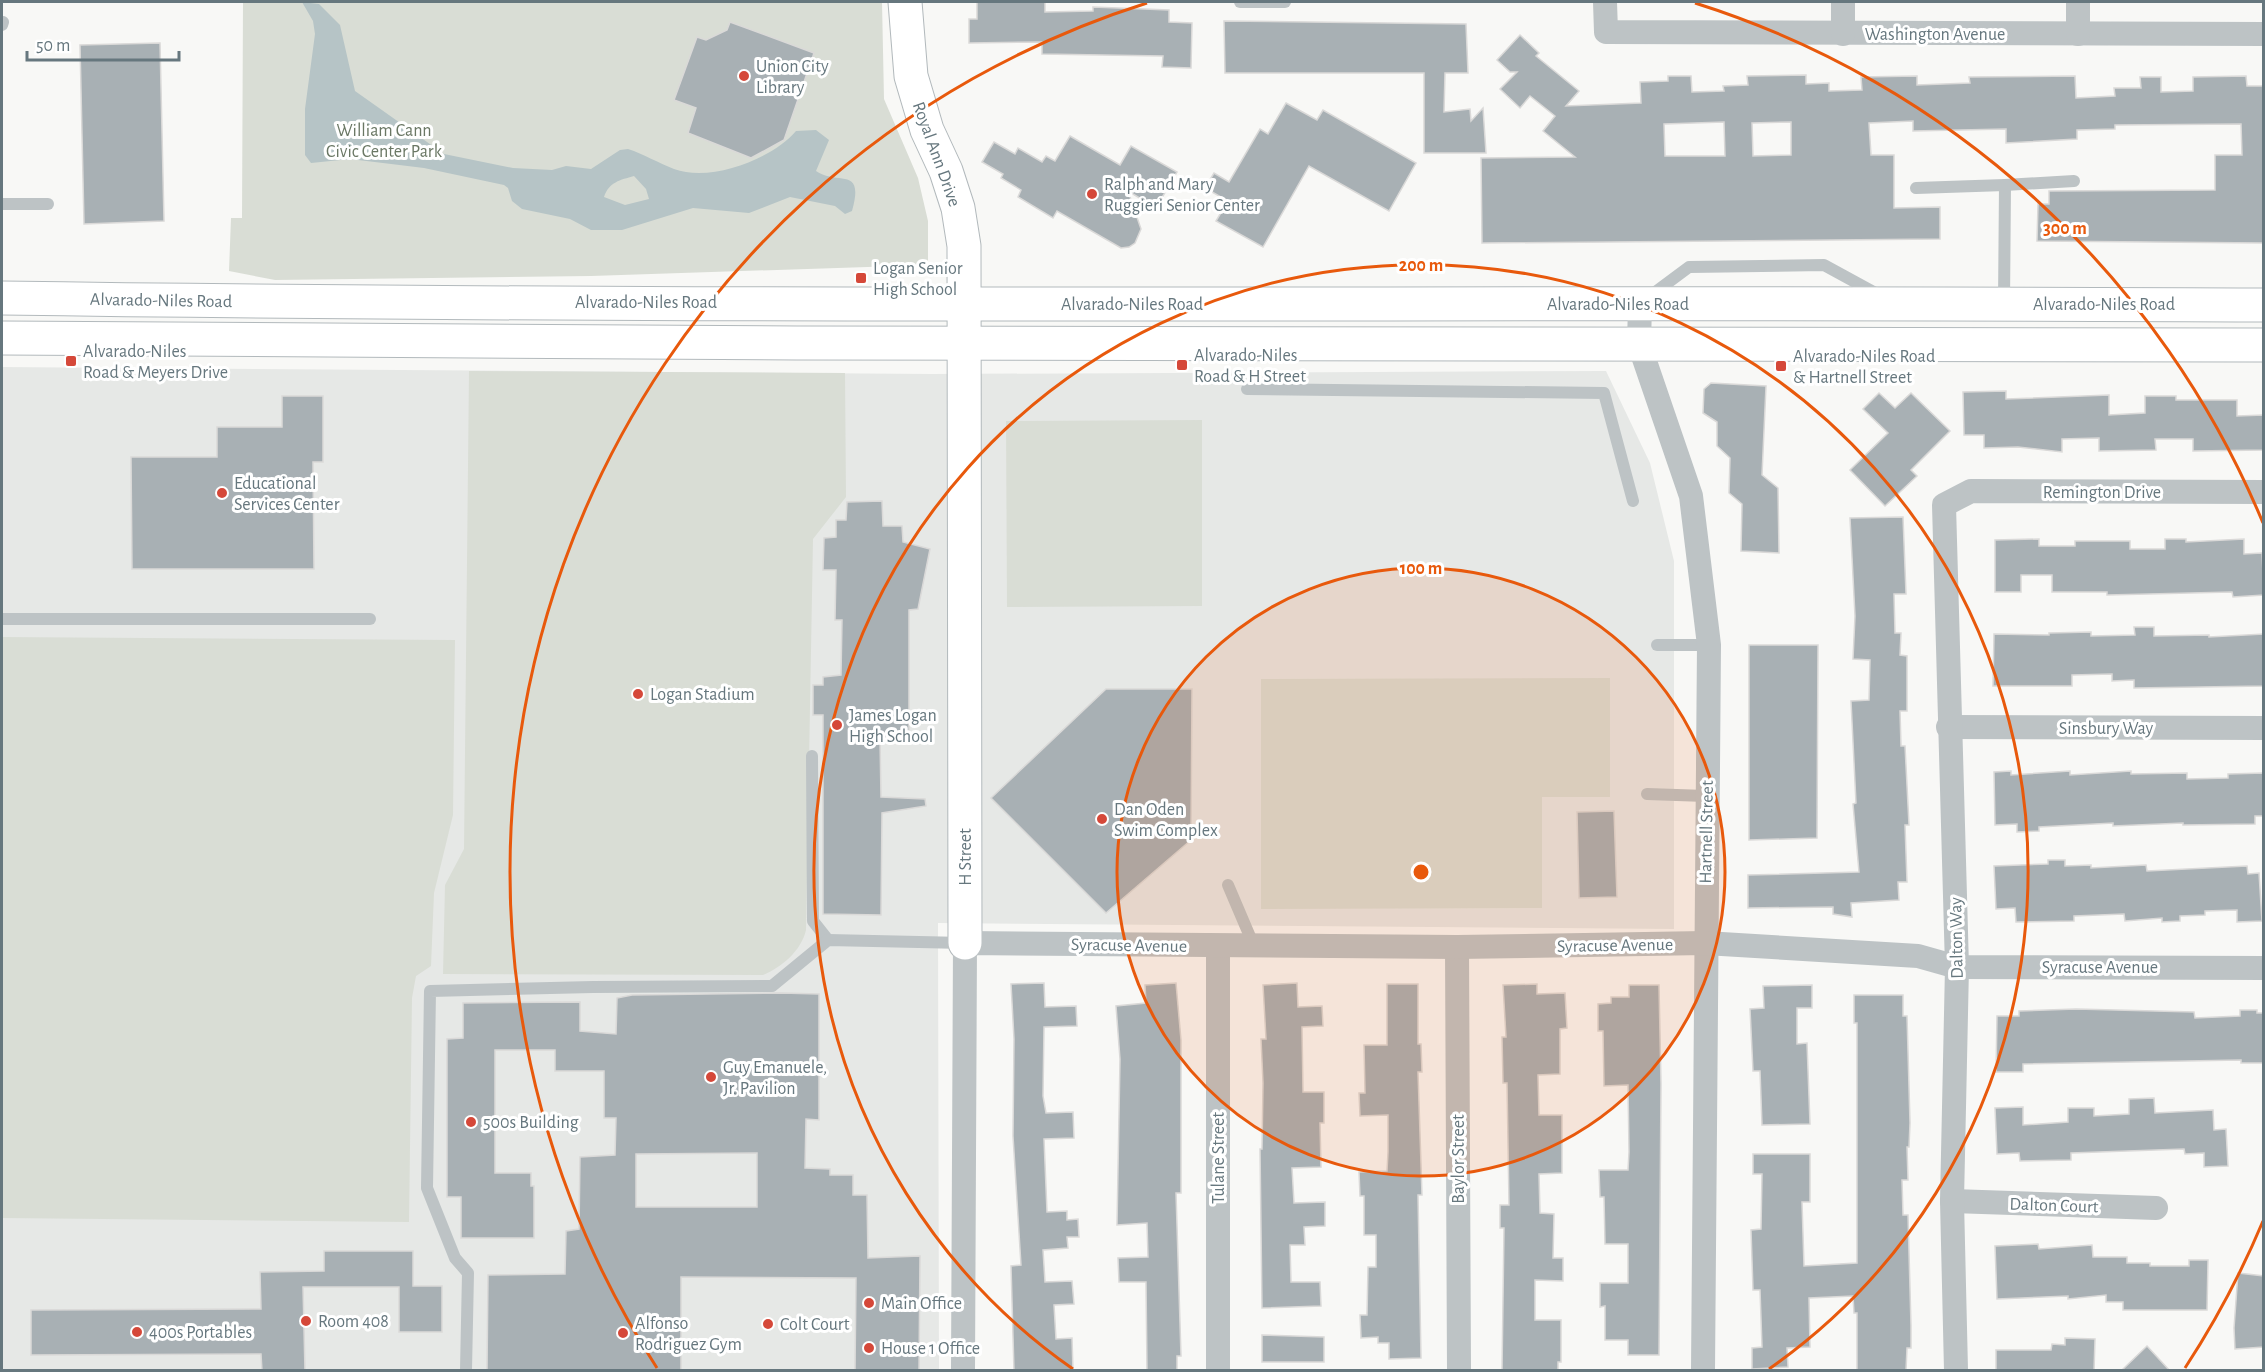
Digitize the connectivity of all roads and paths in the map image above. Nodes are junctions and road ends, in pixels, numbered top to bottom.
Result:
1 (904, 2) edge
2 (1240, 2) edge
3 (1285, 2) edge
4 (1605, 2) edge
5 (1843, 2) edge
6 (2078, 2) edge
7 (1843, 34) junction
8 (2078, 34) junction
9 (2264, 34) edge
10 (2074, 181) dead end
11 (2005, 185) junction
12 (1916, 188) dead end
13 (2, 204) edge
14 (48, 204) dead end
15 (2, 298) edge
16 (966, 303) junction
17 (1640, 304) junction
18 (2004, 304) junction
19 (2264, 305) edge
20 (2, 338) edge
21 (964, 344) junction
22 (1639, 344) junction
23 (2264, 345) edge
24 (1247, 389) dead end
25 (2264, 492) edge
26 (1633, 501) dead end
27 (1944, 505) joint
28 (2, 619) edge
29 (370, 619) dead end
30 (1657, 645) dead end
31 (1709, 645) junction
32 (1948, 727) junction
33 (2264, 728) edge
34 (812, 756) dead end
35 (1647, 794) dead end
36 (1706, 796) junction
37 (1228, 885) dead end
38 (828, 940) junction
39 (965, 943) junction
40 (1705, 943) junction
41 (1218, 946) junction
42 (1254, 946) junction
43 (1457, 947) junction
44 (1958, 967) junction
45 (2264, 968) edge
46 (1952, 1201) junction
47 (2156, 1208) dead end
48 (466, 1371) edge
49 (963, 1371) edge
50 (1218, 1371) edge
51 (1459, 1371) edge
52 (1703, 1371) edge
53 (1956, 1371) edge

1 - 16 main road, Royal Ann Drive
2 - 3 lane
4 - 7 street, Washington Avenue
5 - 7 street
6 - 8 street
7 - 8 street, Washington Avenue
8 - 9 street, Washington Avenue
10 - 11 lane
11 - 12 lane
11 - 18 lane
13 - 14 lane
15 - 16 main road, Alvarado-Niles Road
16 - 17 main road, Alvarado-Niles Road
16 - 21 main road, Royal Ann Drive
17 - 18 main road, Alvarado-Niles Road
17 - 22 street, Hartnell Street
18 - 19 main road, Alvarado-Niles Road
20 - 21 main road
21 - 22 main road
21 - 39 main road, H Street
22 - 23 main road
22 - 31 street, Hartnell Street
24 - 26 lane
25 - 27 street, Remington Drive
27 - 32 street, Dalton Way
28 - 29 lane
30 - 31 lane
31 - 36 street, Hartnell Street
32 - 33 street, Sinsbury Way
32 - 44 street, Dalton Way
34 - 38 lane
35 - 36 lane
36 - 40 street, Hartnell Street
37 - 42 lane
38 - 39 lane
38 - 48 lane
39 - 41 street, Syracuse Avenue
39 - 49 street, H Street
40 - 43 street, Syracuse Avenue
40 - 44 street, Syracuse Avenue
40 - 52 street, Hartnell Street
41 - 42 street, Syracuse Avenue
41 - 50 street, Tulane Street
42 - 43 street, Syracuse Avenue
43 - 51 street, Baylor Street
44 - 45 street, Syracuse Avenue
44 - 46 street, Dalton Way
46 - 47 street, Dalton Court
46 - 53 street, Dalton Way

